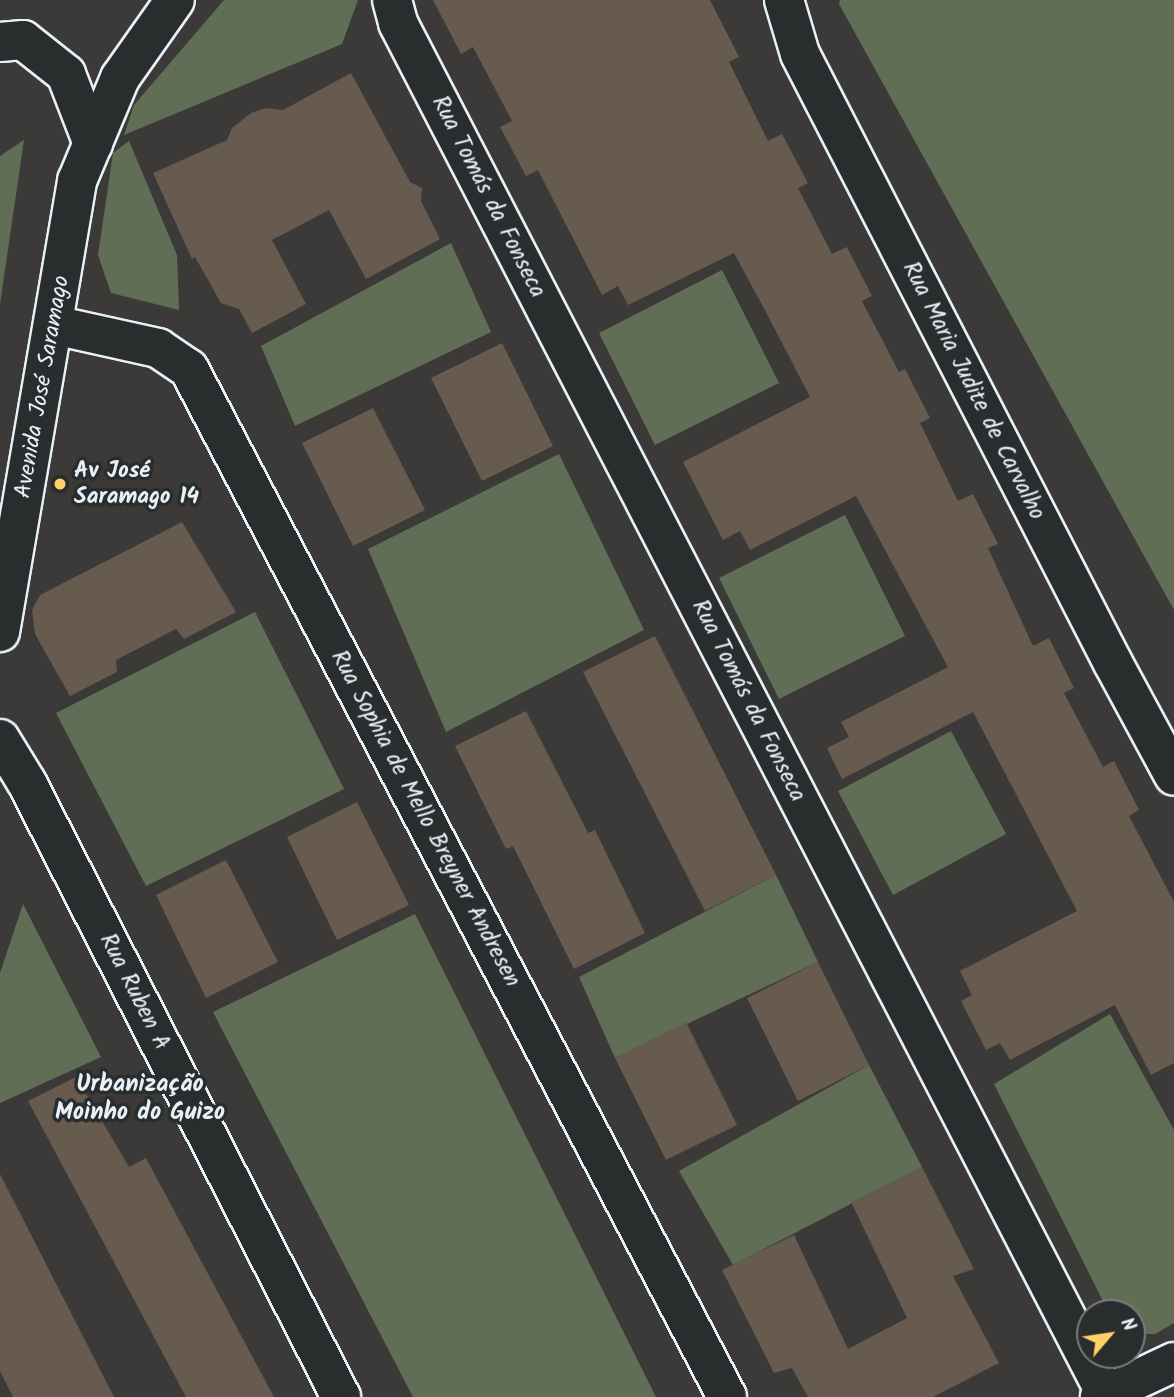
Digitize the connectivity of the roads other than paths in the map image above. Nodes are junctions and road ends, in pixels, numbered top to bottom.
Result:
1 (175, 0) edge
2 (392, 0) edge
3 (784, 0) edge
4 (0, 42) edge
5 (93, 144) junction
6 (54, 325) junction
7 (0, 632) edge
8 (0, 739) edge
9 (1171, 764) edge
10 (1174, 1362) edge
11 (1103, 1395) edge
12 (341, 1397) edge
13 (727, 1397) edge

1 - 5 street, Avenida José Saramago
2 - 11 street, Rua Tomás da Fonseca
3 - 9 street, Rua Maria Judite de Carvalho
4 - 5 street
5 - 6 street, Avenida José Saramago
6 - 7 street, Avenida José Saramago
6 - 13 street, Rua Sophia de Mello Breyner Andresen
8 - 12 street, Rua Ruben A
10 - 11 street

